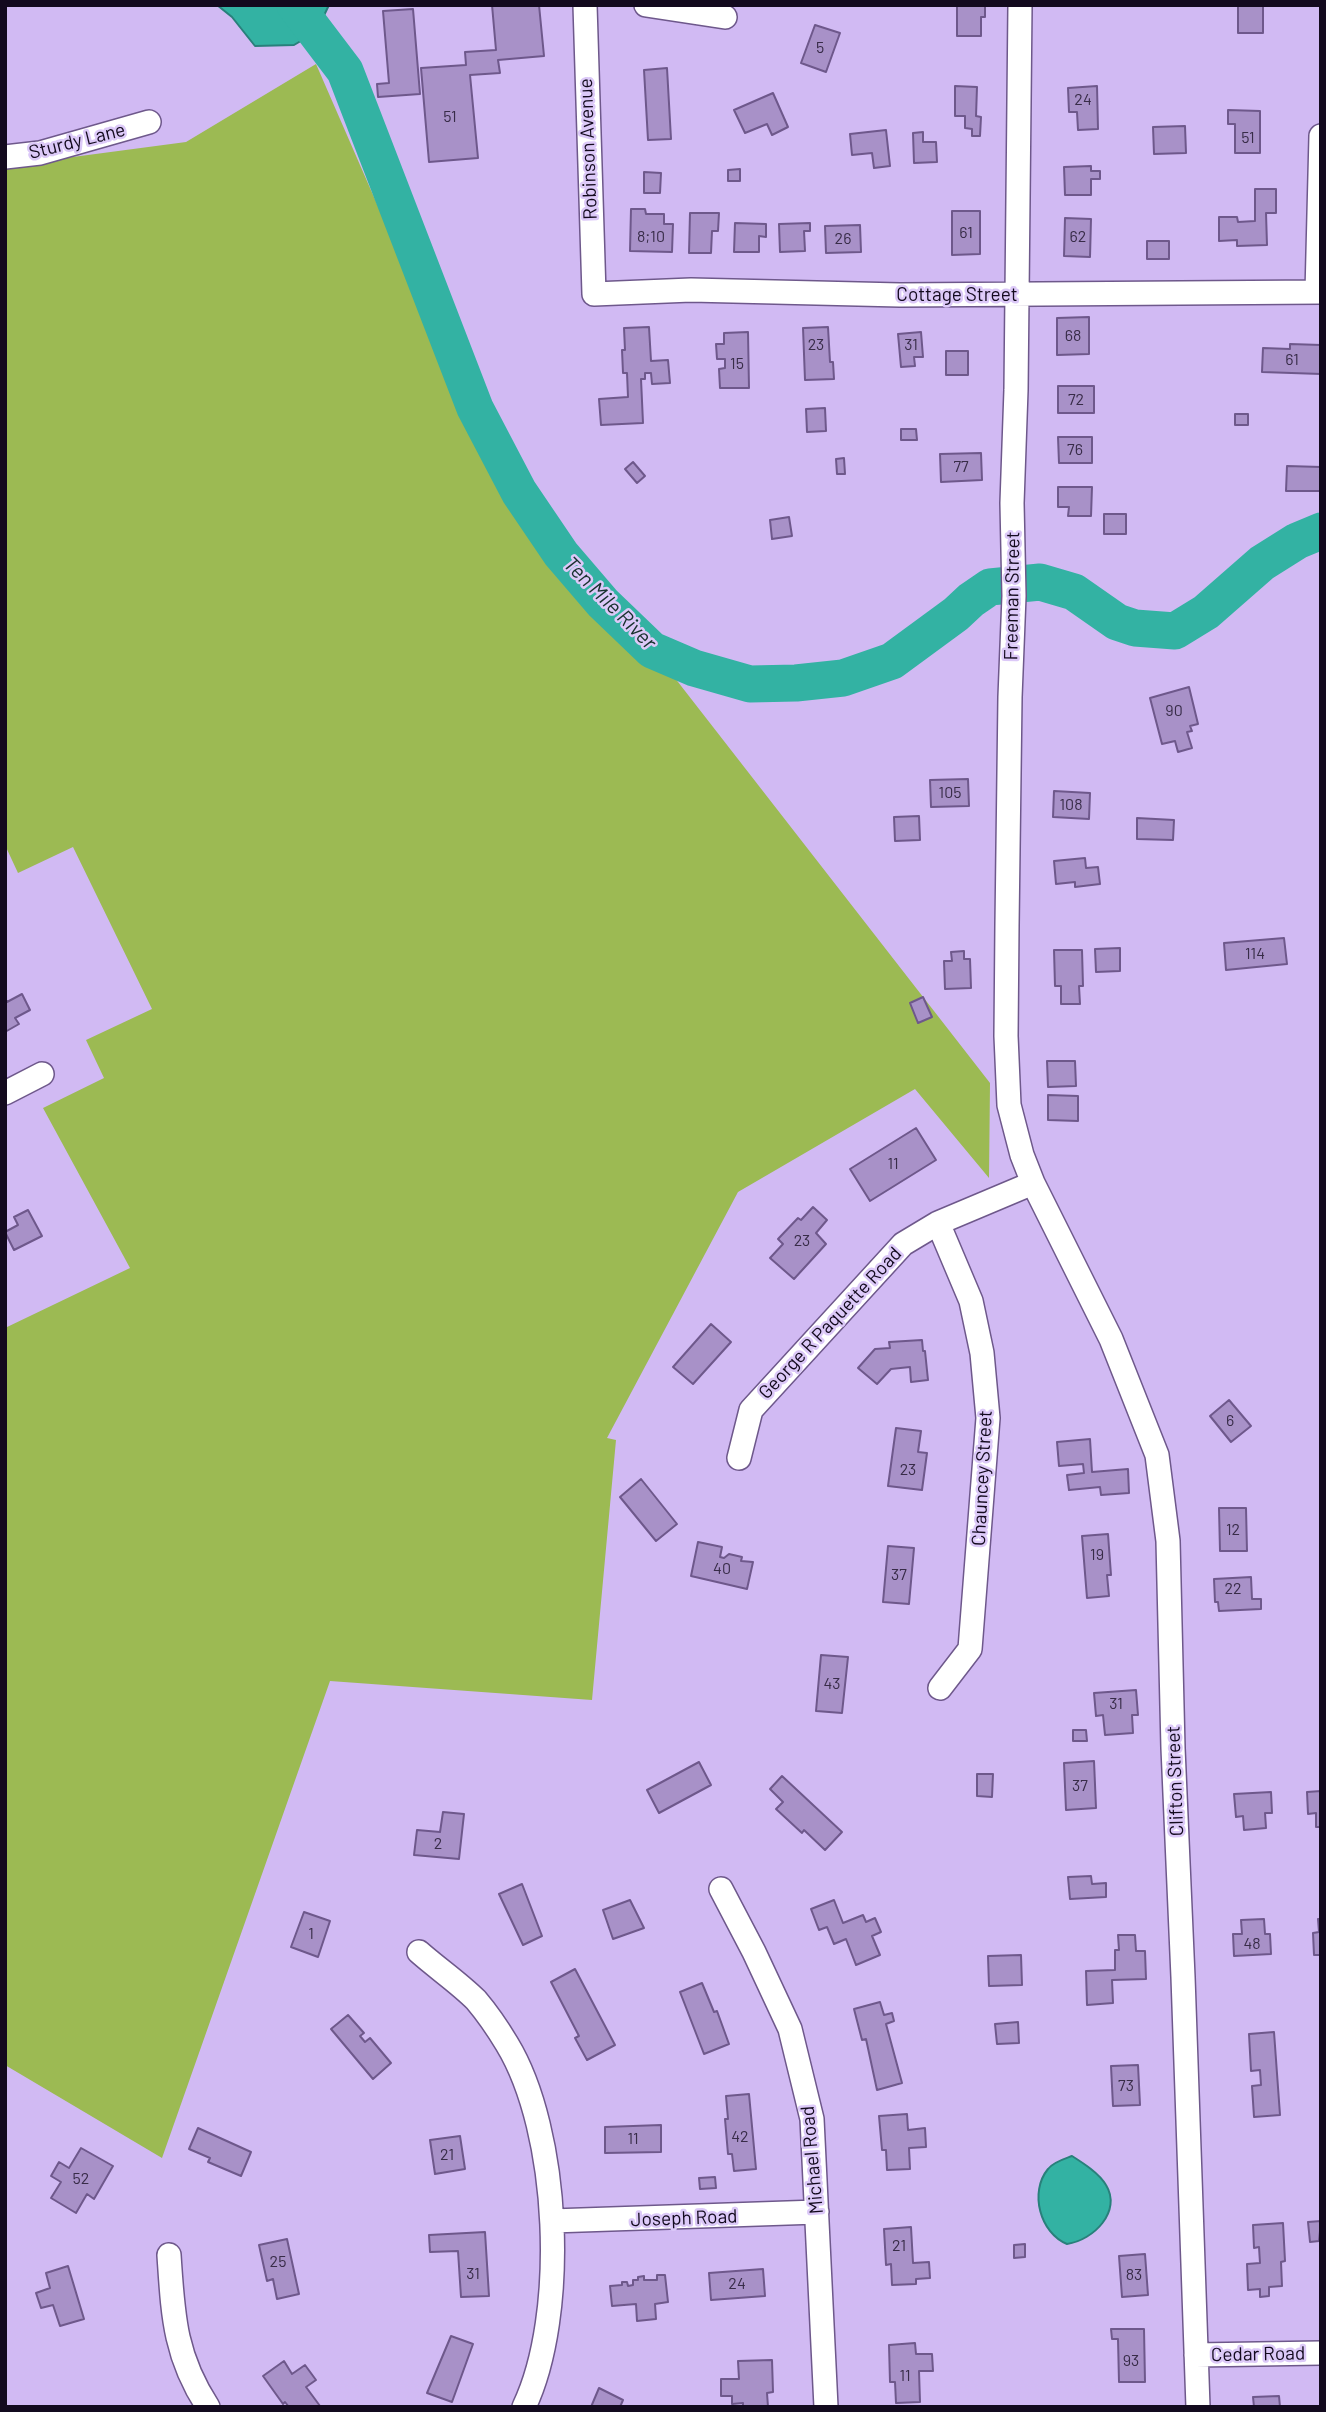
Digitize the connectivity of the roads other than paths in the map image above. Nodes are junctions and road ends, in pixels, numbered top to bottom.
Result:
1 (585, 5) edge
2 (646, 5) edge
3 (1020, 5) edge
4 (725, 17) dead end
5 (149, 122) dead end
6 (1321, 136) edge
7 (5, 157) edge
8 (1319, 292) edge
9 (594, 294) joint
10 (1017, 295) junction
11 (42, 1074) dead end
12 (5, 1093) edge
13 (1033, 1183) junction
14 (938, 1223) junction
15 (739, 1458) dead end
16 (940, 1688) dead end
17 (721, 1889) dead end
18 (419, 1952) dead end
19 (817, 2212) junction
20 (552, 2221) junction
21 (169, 2255) dead end
22 (1321, 2353) edge
23 (1196, 2355) junction
24 (208, 2407) edge
25 (524, 2407) edge
26 (826, 2407) edge
27 (1198, 2407) edge

1 - 9 street, Robinson Avenue
2 - 4 street
3 - 10 street, Freeman Street
5 - 7 street, Sturdy Lane
6 - 8 street
8 - 10 street, Cottage Street
9 - 10 street, Cottage Street
10 - 13 street, Freeman Street
11 - 12 street
13 - 14 street, George R Paquette Road
13 - 23 street, Clifton Street
14 - 15 street, George R Paquette Road
14 - 16 street, Chauncey Street
17 - 19 street, Michael Road
18 - 20 street
19 - 20 street, Joseph Road
19 - 26 street, Michael Road
20 - 25 street
21 - 24 street
22 - 23 street, Cedar Road
23 - 27 street, Clifton Street

